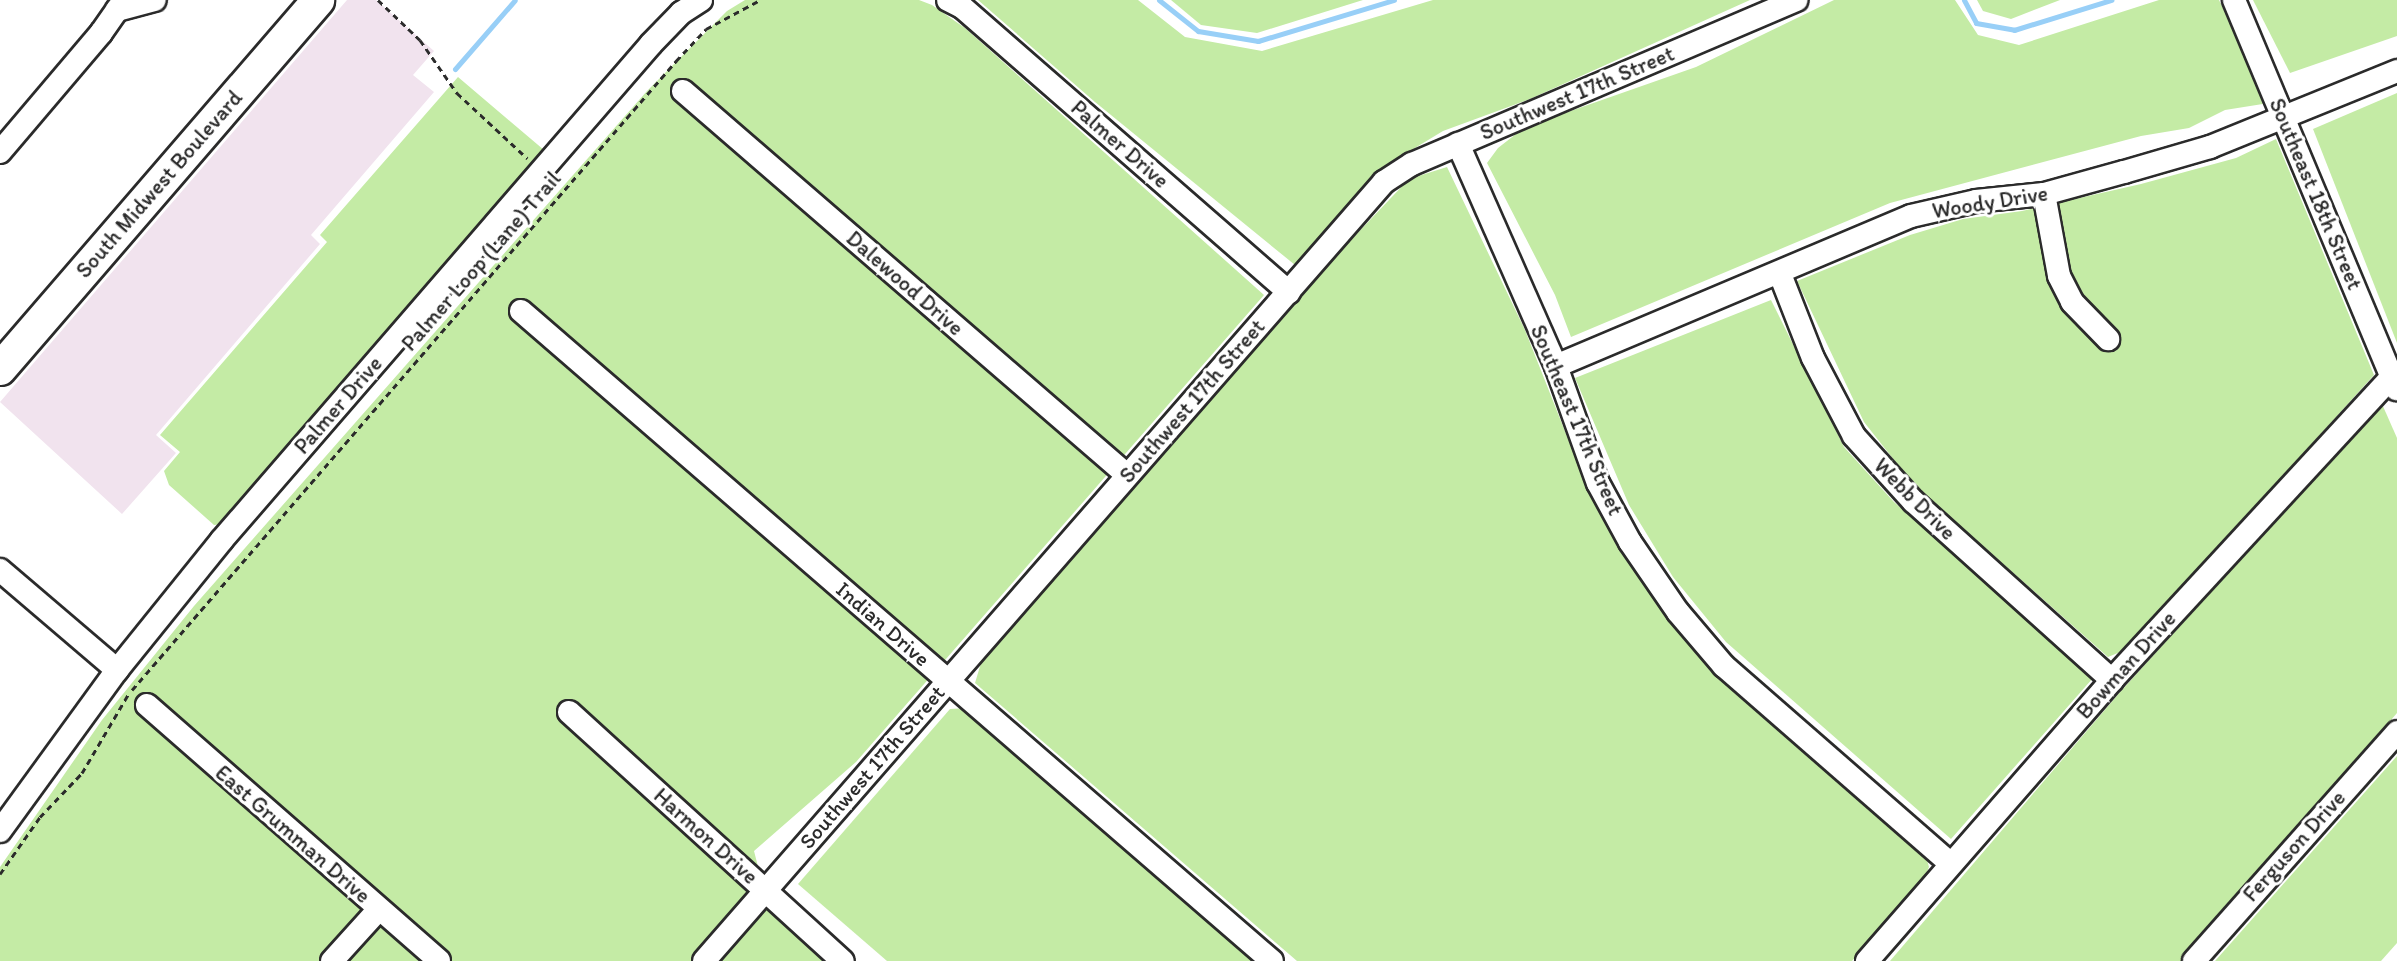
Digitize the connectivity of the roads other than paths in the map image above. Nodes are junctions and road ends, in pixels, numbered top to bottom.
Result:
1 (155, 0) edge
2 (318, 0) edge
3 (701, 0) edge
4 (948, 0) edge
5 (1797, 0) edge
6 (2234, 0) edge
7 (121, 5) edge
8 (2397, 71) edge
9 (683, 91) dead end
10 (2284, 117) junction
11 (4, 140) edge
12 (1458, 144) junction
13 (2044, 194) junction
14 (1780, 274) junction
15 (1289, 292) junction
16 (521, 311) dead end
17 (2108, 339) dead end
18 (1556, 366) junction
19 (0, 369) edge
20 (2395, 383) edge
21 (1127, 475) junction
22 (0, 570) edge
23 (117, 670) junction
24 (949, 680) junction
25 (2112, 680) junction
26 (147, 705) dead end
27 (569, 711) dead end
28 (2397, 732) edge
29 (0, 831) edge
30 (1950, 862) junction
31 (764, 889) junction
32 (379, 909) junction
33 (332, 961) edge
34 (439, 961) edge
35 (704, 961) edge
36 (843, 961) edge
37 (1272, 961) edge
38 (1867, 961) edge
39 (2194, 961) edge

1 - 7 street
2 - 19 main road, South Midwest Boulevard
3 - 23 street, Palmer Drive
4 - 15 street, Palmer Drive
5 - 12 street, Southwest 17th Street
6 - 10 street, Southeast 18th Street
7 - 11 street
8 - 10 street, Woody Drive
9 - 21 street, Dalewood Drive
10 - 13 street, Woody Drive
10 - 20 street, Southeast 18th Street
12 - 15 street, Southwest 17th Street
12 - 18 street, Southeast 17th Street
13 - 14 street, Woody Drive
13 - 17 street
14 - 18 street, Woody Drive
14 - 25 street, Webb Drive
15 - 21 street, Southwest 17th Street
16 - 24 street, Indian Drive
18 - 30 street, Southeast 17th Street
20 - 25 street, Bowman Drive
21 - 24 street, Southwest 17th Street
22 - 23 street
23 - 29 street, Palmer Drive
24 - 31 street, Southwest 17th Street
24 - 37 street, Indian Drive
25 - 30 street, Bowman Drive
26 - 32 street, East Grumman Drive
27 - 31 street, Harmon Drive
28 - 39 street, Ferguson Drive
30 - 38 street, Bowman Drive
31 - 35 street, Southwest 17th Street
31 - 36 street, Harmon Drive
32 - 33 street
32 - 34 street, East Grumman Drive

